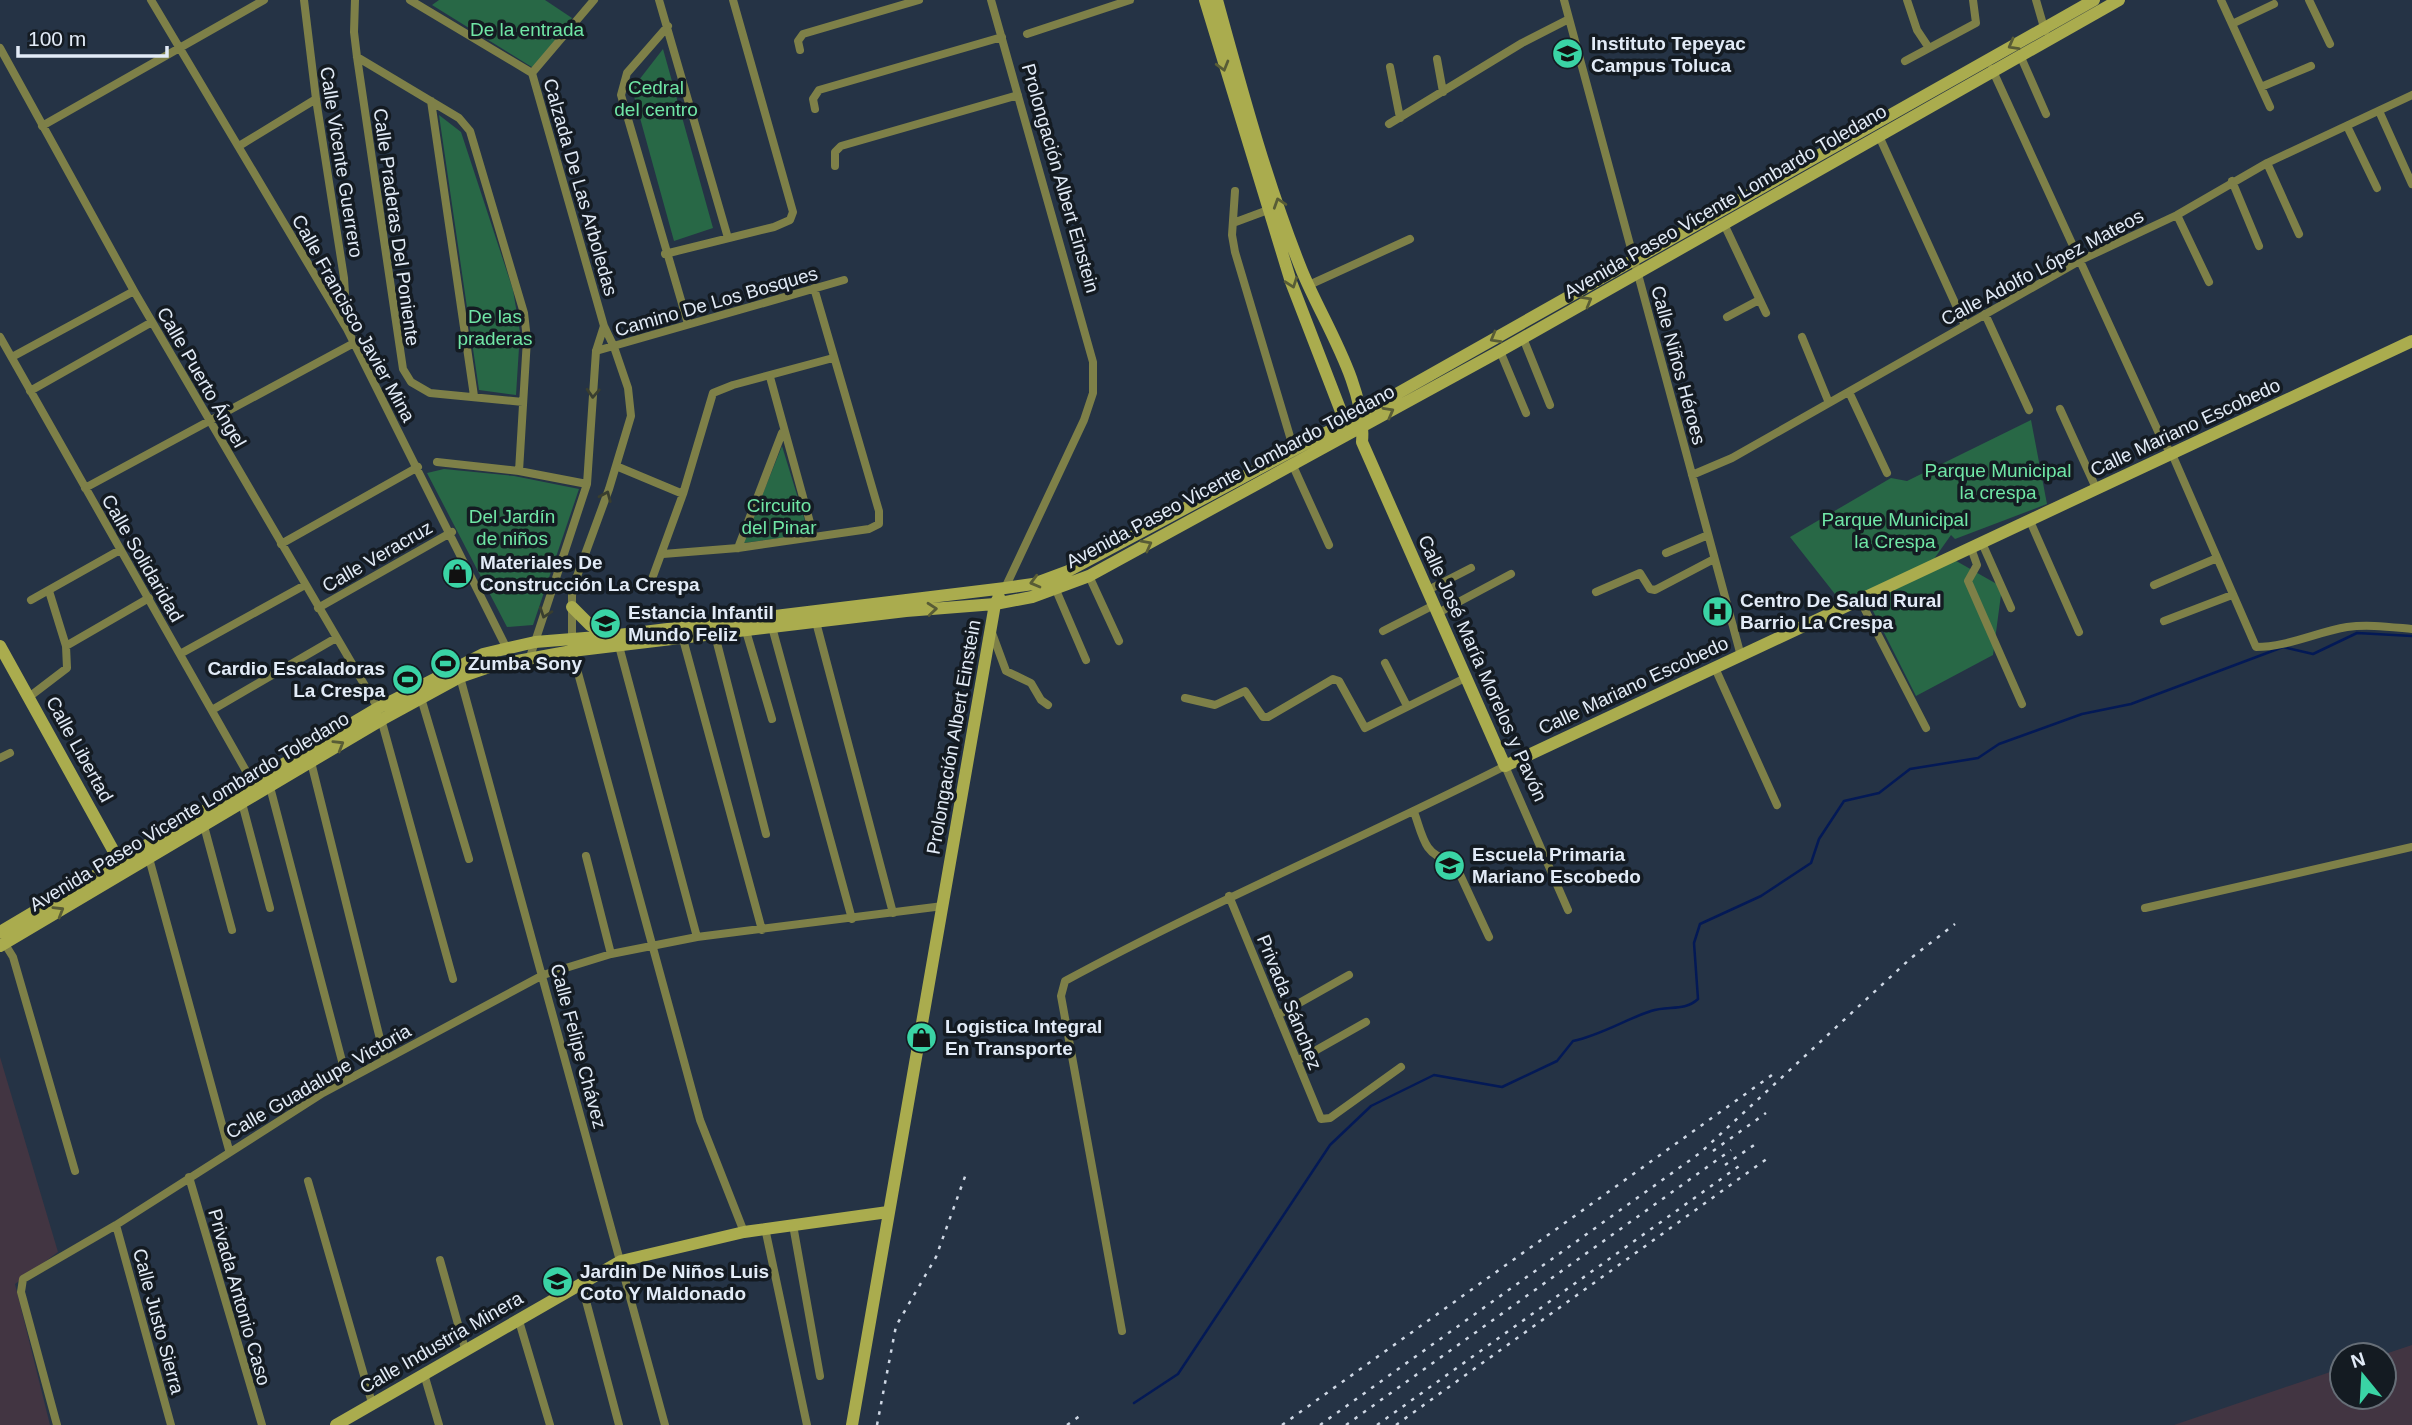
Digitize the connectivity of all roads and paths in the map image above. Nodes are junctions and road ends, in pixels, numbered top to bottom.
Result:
1 (152, 0) edge
2 (264, 0) edge
3 (304, 0) edge
4 (355, 0) edge
5 (410, 0) edge
6 (594, 0) edge
7 (659, 0) edge
8 (733, 0) edge
9 (919, 0) edge
10 (991, 0) edge
11 (1130, 0) edge
12 (1205, 0) edge
13 (1217, 0) edge
14 (1564, 0) edge
15 (1908, 0) edge
16 (1973, 0) edge
17 (2036, 0) edge
18 (2094, 0) edge
19 (2119, 0) edge
20 (2221, 0) edge
21 (2309, 0) edge
22 (2274, 4) dead end
23 (1570, 19) junction
24 (2232, 24) junction
25 (668, 26) junction
26 (1027, 34) dead end
27 (2045, 34) junction
28 (1002, 37) junction
29 (2330, 44) dead end
30 (0, 48) edge
31 (180, 48) junction
32 (1929, 48) junction
33 (800, 50) dead end
34 (2020, 55) junction
35 (357, 57) junction
36 (1437, 58) dead end
37 (1905, 61) dead end
38 (1990, 65) junction
39 (2311, 66) dead end
40 (1390, 67) dead end
41 (532, 73) junction
42 (2261, 87) junction
43 (1444, 92) junction
44 (1018, 95) junction
45 (2412, 96) edge
46 (316, 99) junction
47 (430, 101) junction
48 (2270, 107) dead end
49 (815, 109) dead end
50 (2379, 111) junction
51 (2046, 114) dead end
52 (1400, 118) junction
53 (1389, 124) dead end
54 (42, 125) junction
55 (2347, 126) junction
56 (1879, 136) junction
57 (239, 146) junction
58 (2267, 163) junction
59 (835, 166) dead end
60 (2232, 181) junction
61 (2412, 184) edge
62 (2377, 188) dead end
63 (1235, 191) dead end
64 (1268, 209) junction
65 (2177, 215) junction
66 (1233, 223) junction
67 (1724, 224) junction
68 (2299, 234) dead end
69 (729, 238) junction
70 (1284, 238) junction
71 (1410, 239) dead end
72 (2259, 246) dead end
73 (665, 254) junction
74 (2081, 260) junction
75 (1636, 265) junction
76 (844, 280) dead end
77 (2209, 282) dead end
78 (1309, 285) junction
79 (814, 288) junction
80 (134, 291) junction
81 (1759, 300) junction
82 (1766, 313) dead end
83 (1985, 314) junction
84 (1727, 317) dead end
85 (152, 322) junction
86 (688, 324) junction
87 (1965, 325) junction
88 (604, 326) junction
89 (347, 329) junction
90 (0, 337) edge
91 (1802, 337) dead end
92 (1523, 338) junction
93 (2412, 341) edge
94 (354, 343) junction
95 (614, 347) junction
96 (596, 351) junction
97 (1500, 351) junction
98 (12, 357) junction
99 (834, 358) junction
100 (769, 377) junction
101 (30, 391) junction
102 (1849, 392) junction
103 (474, 396) junction
104 (523, 402) junction
105 (1829, 403) junction
106 (1550, 405) dead end
107 (2060, 409) dead end
108 (2029, 410) dead end
109 (1527, 413) dead end
110 (1362, 420) junction
111 (209, 421) junction
112 (1348, 428) junction
113 (783, 431) junction
114 (1362, 442) junction
115 (1294, 450) junction
116 (2172, 454) junction
117 (437, 461) dead end
118 (616, 466) junction
119 (1293, 466) junction
120 (418, 467) junction
121 (519, 471) junction
122 (1887, 472) dead end
123 (1692, 475) junction
124 (587, 484) junction
125 (85, 488) junction
126 (2096, 488) junction
127 (683, 494) junction
128 (579, 514) junction
129 (595, 520) junction
130 (2030, 521) junction
131 (452, 532) junction
132 (1708, 535) junction
133 (814, 537) junction
134 (281, 544) junction
135 (1329, 545) dead end
136 (1977, 546) junction
137 (738, 548) junction
138 (120, 550) junction
139 (1666, 553) dead end
140 (663, 554) junction
141 (2217, 558) junction
142 (1714, 559) junction
143 (1471, 568) dead end
144 (1511, 574) dead end
145 (1089, 576) junction
146 (652, 579) dead end
147 (305, 585) junction
148 (2154, 585) dead end
149 (1005, 588) junction
150 (1056, 590) junction
151 (1428, 590) junction
152 (49, 591) junction
153 (1596, 592) dead end
154 (2232, 595) junction
155 (149, 598) junction
156 (31, 600) dead end
157 (1860, 600) junction
158 (995, 604) junction
159 (572, 607) junction
160 (318, 608) junction
161 (2011, 608) dead end
162 (1436, 609) junction
163 (2164, 621) dead end
164 (816, 622) junction
165 (772, 627) junction
166 (2412, 629) edge
167 (746, 631) junction
168 (990, 631) junction
169 (1382, 631) dead end
170 (2079, 632) dead end
171 (715, 635) junction
172 (610, 636) junction
173 (336, 638) junction
174 (683, 639) junction
175 (1119, 641) dead end
176 (535, 642) junction
177 (572, 645) junction
178 (0, 646) edge
179 (66, 646) junction
180 (619, 646) junction
181 (507, 647) junction
182 (180, 654) junction
183 (1741, 656) junction
184 (530, 657) junction
185 (512, 660) junction
186 (1087, 660) dead end
187 (1385, 663) dead end
188 (4, 664) edge
189 (1715, 668) junction
190 (460, 677) junction
191 (1467, 677) junction
192 (29, 697) junction
193 (421, 698) junction
194 (1185, 698) dead end
195 (2022, 704) dead end
196 (1048, 705) dead end
197 (1407, 706) junction
198 (212, 710) junction
199 (380, 713) junction
200 (772, 719) dead end
201 (1926, 728) dead end
202 (10, 753) dead end
203 (0, 758) edge
204 (311, 762) junction
205 (1505, 766) junction
206 (270, 787) junction
207 (255, 788) junction
208 (242, 803) junction
209 (1777, 805) dead end
210 (1414, 812) junction
211 (204, 826) junction
212 (766, 834) dead end
213 (2412, 846) edge
214 (586, 856) dead end
215 (149, 858) junction
216 (469, 859) dead end
217 (122, 866) junction
218 (1229, 896) junction
219 (943, 906) junction
220 (270, 908) dead end
221 (2145, 908) dead end
222 (1568, 910) dead end
223 (893, 913) junction
224 (852, 919) junction
225 (232, 930) dead end
226 (762, 930) junction
227 (696, 937) junction
228 (1489, 937) dead end
229 (1, 940) edge
230 (651, 945) junction
231 (611, 954) junction
232 (543, 975) junction
233 (1349, 975) dead end
234 (453, 979) dead end
235 (1278, 1015) junction
236 (1366, 1023) dead end
237 (385, 1059) junction
238 (1297, 1061) junction
239 (1401, 1067) dead end
240 (347, 1080) junction
241 (229, 1150) junction
242 (75, 1171) dead end
243 (189, 1177) junction
244 (308, 1181) dead end
245 (888, 1212) junction
246 (116, 1225) junction
247 (793, 1225) junction
248 (765, 1228) junction
249 (744, 1232) junction
250 (440, 1260) dead end
251 (621, 1261) junction
252 (581, 1282) junction
253 (519, 1321) junction
254 (1122, 1331) dead end
255 (465, 1349) junction
256 (424, 1374) junction
257 (820, 1376) dead end
258 (372, 1403) junction
259 (58, 1425) edge
260 (171, 1425) edge
261 (262, 1425) edge
262 (336, 1425) edge
263 (439, 1425) edge
264 (550, 1425) edge
265 (619, 1425) edge
266 (665, 1425) edge
267 (807, 1425) edge
268 (852, 1425) edge

1 - 31 street, Calle Francisco Javier Mina
2 - 31 street
3 - 46 street, Calle Vicente Guerrero
4 - 35 street, Calle Praderas Del Poniente
5 - 41 street, Calzada De Las Arboledas
6 - 41 street
7 - 25 street
8 - 69 street
9 - 33 street
10 - 28 street, Prolongación Albert Einstein
11 - 26 street
12 -> 64 main road, Calle José María Morelos y Pavón
70 -> 13 main road, Calle José María Morelos y Pavón
14 - 23 street, Calle Niños Héroes
15 - 32 street
16 - 32 street
17 - 27 street
18 - 27 main road, Avenida Paseo Vicente Lombardo Toledano
19 - 27 main road, Avenida Paseo Vicente Lombardo Toledano
20 - 24 street
21 - 29 street
22 - 24 street
23 - 43 street
23 - 75 street, Calle Niños Héroes
24 - 42 street
25 - 69 street
25 - 73 street
27 - 34 main road, Avenida Paseo Vicente Lombardo Toledano
27 -> 38 main road, Avenida Paseo Vicente Lombardo Toledano
28 - 44 street, Prolongación Albert Einstein
28 - 49 street
30 - 54 street, Calle Puerto Ángel
31 - 54 street
31 - 57 street, Calle Francisco Javier Mina
32 - 37 street
34 - 38 main road, Avenida Paseo Vicente Lombardo Toledano
34 - 51 street
35 - 47 street
35 - 103 street, Calle Praderas Del Poniente
36 - 43 street
38 - 56 main road, Avenida Paseo Vicente Lombardo Toledano
38 - 74 street
38 - 75 main road, Avenida Paseo Vicente Lombardo Toledano
39 - 42 street
40 - 52 street
41 - 88 street, Calzada De Las Arboledas
42 - 48 street
43 - 52 street
44 - 59 street
44 - 149 street, Prolongación Albert Einstein
45 - 50 street, Calle Adolfo López Mateos
46 - 57 street
46 - 89 street, Calle Vicente Guerrero
47 - 103 street
47 - 104 street
50 - 55 street, Calle Adolfo López Mateos
50 - 61 street
52 - 53 street
54 - 80 street, Calle Puerto Ángel
55 - 58 street, Calle Adolfo López Mateos
55 - 62 street
56 - 67 main road, Avenida Paseo Vicente Lombardo Toledano
56 - 87 street
57 - 89 street, Calle Francisco Javier Mina
58 - 60 street, Calle Adolfo López Mateos
58 - 68 street
60 - 65 street, Calle Adolfo López Mateos
60 - 72 street
63 - 66 street
64 - 66 street
64 - 70 main road, Calle José María Morelos y Pavón
65 - 74 street, Calle Adolfo López Mateos
65 - 77 street
66 - 115 street
67 - 75 main road, Avenida Paseo Vicente Lombardo Toledano
67 - 81 street
69 - 73 street
70 - 78 main road, Calle José María Morelos y Pavón
70 -> 112 main road, Calle José María Morelos y Pavón
71 - 78 street
73 - 86 street
74 - 83 street, Calle Adolfo López Mateos
74 - 116 street
92 -> 75 main road, Avenida Paseo Vicente Lombardo Toledano
75 -> 110 main road, Avenida Paseo Vicente Lombardo Toledano
75 - 123 street, Calle Niños Héroes
76 - 79 street, Camino De Los Bosques
78 - 110 main road, Calle José María Morelos y Pavón
79 - 86 street, Camino De Los Bosques
79 - 99 street
80 - 85 street, Calle Puerto Ángel
80 - 98 street
81 - 82 street
81 - 84 street
83 - 87 street, Calle Adolfo López Mateos
83 - 108 street
85 - 101 street
85 - 111 street, Calle Puerto Ángel
86 - 95 street, Camino De Los Bosques
87 - 102 street, Calle Adolfo López Mateos
88 - 95 street, Calzada De Las Arboledas
88 - 96 street, Calzada De Las Arboledas
89 - 94 street, Calle Francisco Javier Mina
90 - 98 street, Calle Solidaridad
91 - 105 street
92 - 97 main road, Avenida Paseo Vicente Lombardo Toledano
92 - 106 street
93 - 116 main road, Calle Mariano Escobedo
94 - 111 street
94 - 120 street, Calle Francisco Javier Mina
95 - 96 street, Camino De Los Bosques
95 - 118 street, Calzada De Las Arboledas
96 -> 124 street, Calzada De Las Arboledas
97 - 109 street
110 -> 97 main road, Avenida Paseo Vicente Lombardo Toledano
98 - 101 street, Calle Solidaridad
99 - 100 street
99 - 133 street
100 - 113 street
100 - 127 street
101 - 125 street, Calle Solidaridad
102 - 105 street, Calle Adolfo López Mateos
102 - 122 street
103 - 104 street, Calle Praderas Del Poniente
104 - 121 street
105 - 123 street, Calle Adolfo López Mateos
107 - 126 street
110 - 112 main road, Avenida Paseo Vicente Lombardo Toledano
110 - 114 main road, Calle José María Morelos y Pavón
111 - 125 street
111 - 134 street, Calle Puerto Ángel
112 - 114 main road, Calle José María Morelos y Pavón
112 - 115 main road, Avenida Paseo Vicente Lombardo Toledano
112 - 119 main road, Avenida Paseo Vicente Lombardo Toledano
113 - 133 street
113 - 137 street
114 - 151 main road, Calle José María Morelos y Pavón
115 -> 149 main road, Avenida Paseo Vicente Lombardo Toledano
116 - 126 main road, Calle Mariano Escobedo
116 - 141 street
117 - 121 street
118 - 127 street
129 -> 118 street, Calzada De Las Arboledas
119 - 135 street
145 -> 119 main road, Avenida Paseo Vicente Lombardo Toledano
120 - 131 street, Calle Francisco Javier Mina
120 - 134 street
121 - 124 street
123 - 132 street, Calle Niños Héroes
124 - 128 street, Calzada De Las Arboledas
125 - 138 street, Calle Solidaridad
126 - 130 main road, Calle Mariano Escobedo
127 - 140 street
128 - 129 street
128 -> 176 street, Calzada De Las Arboledas
129 - 159 street, Calzada De Las Arboledas
130 - 136 main road, Calle Mariano Escobedo
130 - 170 street
131 - 160 street, Calle Veracruz
131 - 181 street, Calle Francisco Javier Mina
132 - 139 street
132 - 142 street, Calle Niños Héroes
133 - 137 street
134 - 147 street, Calle Puerto Ángel
136 - 157 main road, Calle Mariano Escobedo
136 - 161 street
136 - 195 street
137 - 140 street
138 - 152 street
138 - 155 street, Calle Solidaridad
140 - 146 street
141 - 148 street
141 - 154 street
142 - 153 street
142 - 183 street, Calle Niños Héroes
143 - 151 street
144 - 162 street
145 - 150 main road, Avenida Paseo Vicente Lombardo Toledano
145 - 175 street
147 - 160 street, Calle Puerto Ángel
147 - 182 street
149 - 158 main road, Prolongación Albert Einstein
149 - 172 main road, Avenida Paseo Vicente Lombardo Toledano
150 - 158 main road, Avenida Paseo Vicente Lombardo Toledano
150 - 186 street
151 - 162 main road, Calle José María Morelos y Pavón
152 - 156 street
152 - 179 street
154 - 163 street
154 - 166 street
155 - 179 street
155 - 182 street, Calle Solidaridad
157 - 183 main road, Calle Mariano Escobedo
157 - 201 street
164 -> 158 main road, Avenida Paseo Vicente Lombardo Toledano
158 - 168 main road, Prolongación Albert Einstein
159 - 172 main road
159 - 177 street, Calzada De Las Arboledas
160 - 173 street, Calle Puerto Ángel
162 - 169 street
162 - 191 main road, Calle José María Morelos y Pavón
164 - 165 main road, Avenida Paseo Vicente Lombardo Toledano
164 - 223 street
165 - 167 main road, Avenida Paseo Vicente Lombardo Toledano
165 - 224 street
167 - 171 main road, Avenida Paseo Vicente Lombardo Toledano
167 - 200 street
168 - 196 street
168 - 219 main road, Prolongación Albert Einstein
171 - 174 main road, Avenida Paseo Vicente Lombardo Toledano
171 - 212 street
172 - 177 main road, Avenida Paseo Vicente Lombardo Toledano
173 - 198 street
173 - 199 street, Calle Puerto Ángel
174 - 180 main road, Avenida Paseo Vicente Lombardo Toledano
174 - 226 street
176 - 177 main road, Avenida Paseo Vicente Lombardo Toledano
176 - 181 main road, Avenida Paseo Vicente Lombardo Toledano
176 - 184 street, Calzada De Las Arboledas
177 - 180 main road, Avenida Paseo Vicente Lombardo Toledano
177 - 184 main road, Avenida Paseo Vicente Lombardo Toledano
177 - 230 street
178 - 188 main road, Calle Libertad
179 - 192 street
180 - 227 street
181 - 185 street, Calle Francisco Javier Mina
181 - 199 main road, Avenida Paseo Vicente Lombardo Toledano
182 - 198 street, Calle Solidaridad
183 - 189 main road, Calle Mariano Escobedo
184 - 185 main road, Avenida Paseo Vicente Lombardo Toledano
185 - 190 main road, Avenida Paseo Vicente Lombardo Toledano
187 - 197 street
188 - 192 main road, Calle Libertad
189 - 205 main road, Calle Mariano Escobedo
189 - 209 street
190 - 193 main road, Avenida Paseo Vicente Lombardo Toledano
190 - 232 street, Calle Felipe Chávez
191 - 197 street
191 - 205 main road, Calle José María Morelos y Pavón
192 - 217 main road, Calle Libertad
193 - 199 main road, Avenida Paseo Vicente Lombardo Toledano
193 - 216 street
194 - 197 street
198 - 207 street, Calle Solidaridad
204 -> 199 main road, Avenida Paseo Vicente Lombardo Toledano
199 - 207 main road, Avenida Paseo Vicente Lombardo Toledano
199 - 234 street, Calle Puerto Ángel
202 - 203 street
204 - 206 main road, Avenida Paseo Vicente Lombardo Toledano
204 - 237 street
205 - 210 street, Calle Mariano Escobedo
205 - 222 street, Calle José María Morelos y Pavón
206 - 207 main road, Avenida Paseo Vicente Lombardo Toledano
206 - 240 street
207 - 208 main road, Avenida Paseo Vicente Lombardo Toledano
207 - 217 main road, Avenida Paseo Vicente Lombardo Toledano
208 - 211 main road, Avenida Paseo Vicente Lombardo Toledano
208 - 220 street
210 - 218 street, Calle Mariano Escobedo
210 - 228 street
211 - 215 main road, Avenida Paseo Vicente Lombardo Toledano
211 - 225 street
213 - 221 street
214 - 231 street
215 - 217 main road, Avenida Paseo Vicente Lombardo Toledano
215 - 241 street
217 - 229 main road, Avenida Paseo Vicente Lombardo Toledano
218 - 235 street, Privada Sánchez
218 - 254 street, Calle Mariano Escobedo
219 - 223 street, Calle Guadalupe Victoria
219 - 245 main road, Prolongación Albert Einstein
223 - 224 street, Calle Guadalupe Victoria
224 - 226 street, Calle Guadalupe Victoria
226 - 227 street, Calle Guadalupe Victoria
227 - 230 street, Calle Guadalupe Victoria
229 - 242 street
230 - 231 street, Calle Guadalupe Victoria
230 - 249 street
231 - 232 street, Calle Guadalupe Victoria
232 - 237 street, Calle Guadalupe Victoria
232 - 251 street, Calle Felipe Chávez
233 - 235 street
235 - 238 street, Privada Sánchez
236 - 238 street
237 - 240 street, Calle Guadalupe Victoria
238 - 239 street, Privada Sánchez
240 - 241 street, Calle Guadalupe Victoria
241 - 243 street, Calle Guadalupe Victoria
243 - 246 street, Calle Guadalupe Victoria
243 - 261 street, Privada Antonio Caso
244 - 258 street
245 - 247 main road, Calle Industria Minera
245 - 268 main road, Prolongación Albert Einstein
246 - 259 street, Calle Guadalupe Victoria
246 - 260 street, Calle Justo Sierra
247 - 248 main road, Calle Industria Minera
247 - 257 street
248 - 249 main road, Calle Industria Minera
248 - 267 street
249 - 251 main road, Calle Industria Minera
250 - 255 street
251 - 252 main road, Calle Industria Minera
251 - 266 street, Calle Felipe Chávez
252 - 253 main road, Calle Industria Minera
252 - 265 street
253 - 255 main road, Calle Industria Minera
253 - 264 street
255 - 256 main road, Calle Industria Minera
256 - 258 main road, Calle Industria Minera
256 - 263 street
258 - 262 main road, Calle Industria Minera

